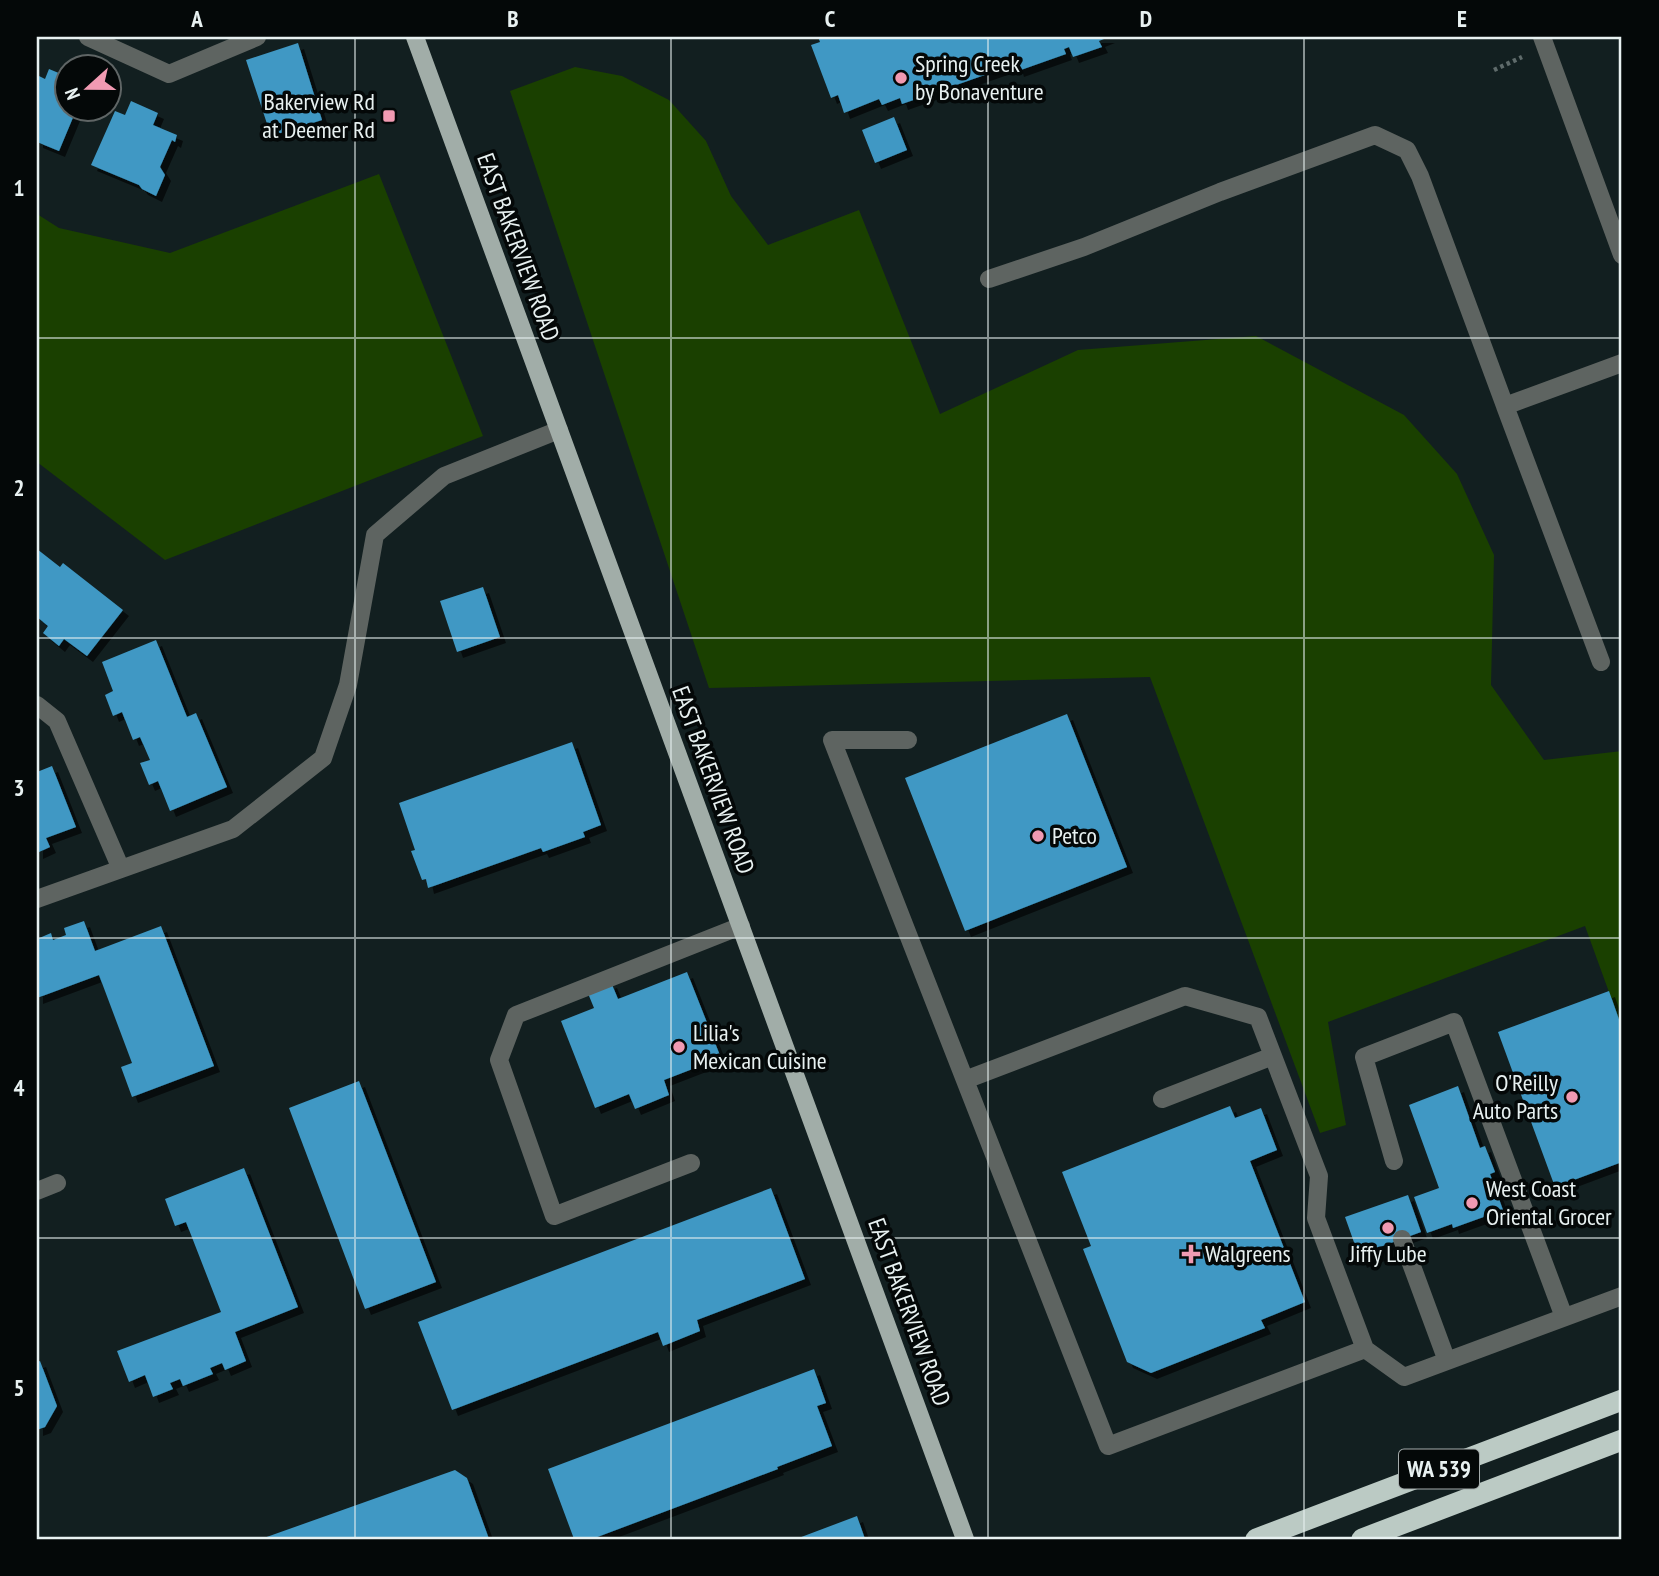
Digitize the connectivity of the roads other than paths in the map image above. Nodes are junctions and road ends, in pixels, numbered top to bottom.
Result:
1 (88, 37) edge
2 (257, 37) edge
3 (1542, 37) edge
4 (418, 38) edge
5 (1622, 255) edge
6 (989, 279) dead end
7 (1622, 363) edge
8 (1505, 407) junction
9 (559, 430) junction
10 (1601, 663) dead end
11 (37, 705) edge
12 (908, 740) dead end
13 (121, 869) junction
14 (37, 899) edge
15 (741, 926) junction
16 (1273, 1056) junction
17 (965, 1080) junction
18 (1162, 1099) dead end
19 (1394, 1161) dead end
20 (691, 1163) dead end
21 (57, 1183) dead end
22 (37, 1191) edge
23 (1402, 1239) dead end
24 (1622, 1296) edge
25 (1564, 1317) junction
26 (1365, 1349) junction
27 (1447, 1361) junction
28 (1622, 1400) edge
29 (1622, 1440) edge
30 (965, 1539) edge
31 (1256, 1539) edge
32 (1362, 1539) edge

1 - 2 street
3 - 5 street
4 - 9 main road, EAST BAKERVIEW ROAD
6 - 8 street
7 - 8 street
8 - 10 street
9 - 13 street
9 - 15 main road, EAST BAKERVIEW ROAD
11 - 13 street
12 - 17 street
13 - 14 street
15 - 20 street
15 - 30 main road, EAST BAKERVIEW ROAD
16 - 17 street
16 - 18 street
16 - 26 street
17 - 26 street
19 - 25 street
21 - 22 street
23 - 27 street
24 - 25 street
25 - 27 street
26 - 27 street
28 - 31 highway, WA 539
29 - 32 highway, WA 539

